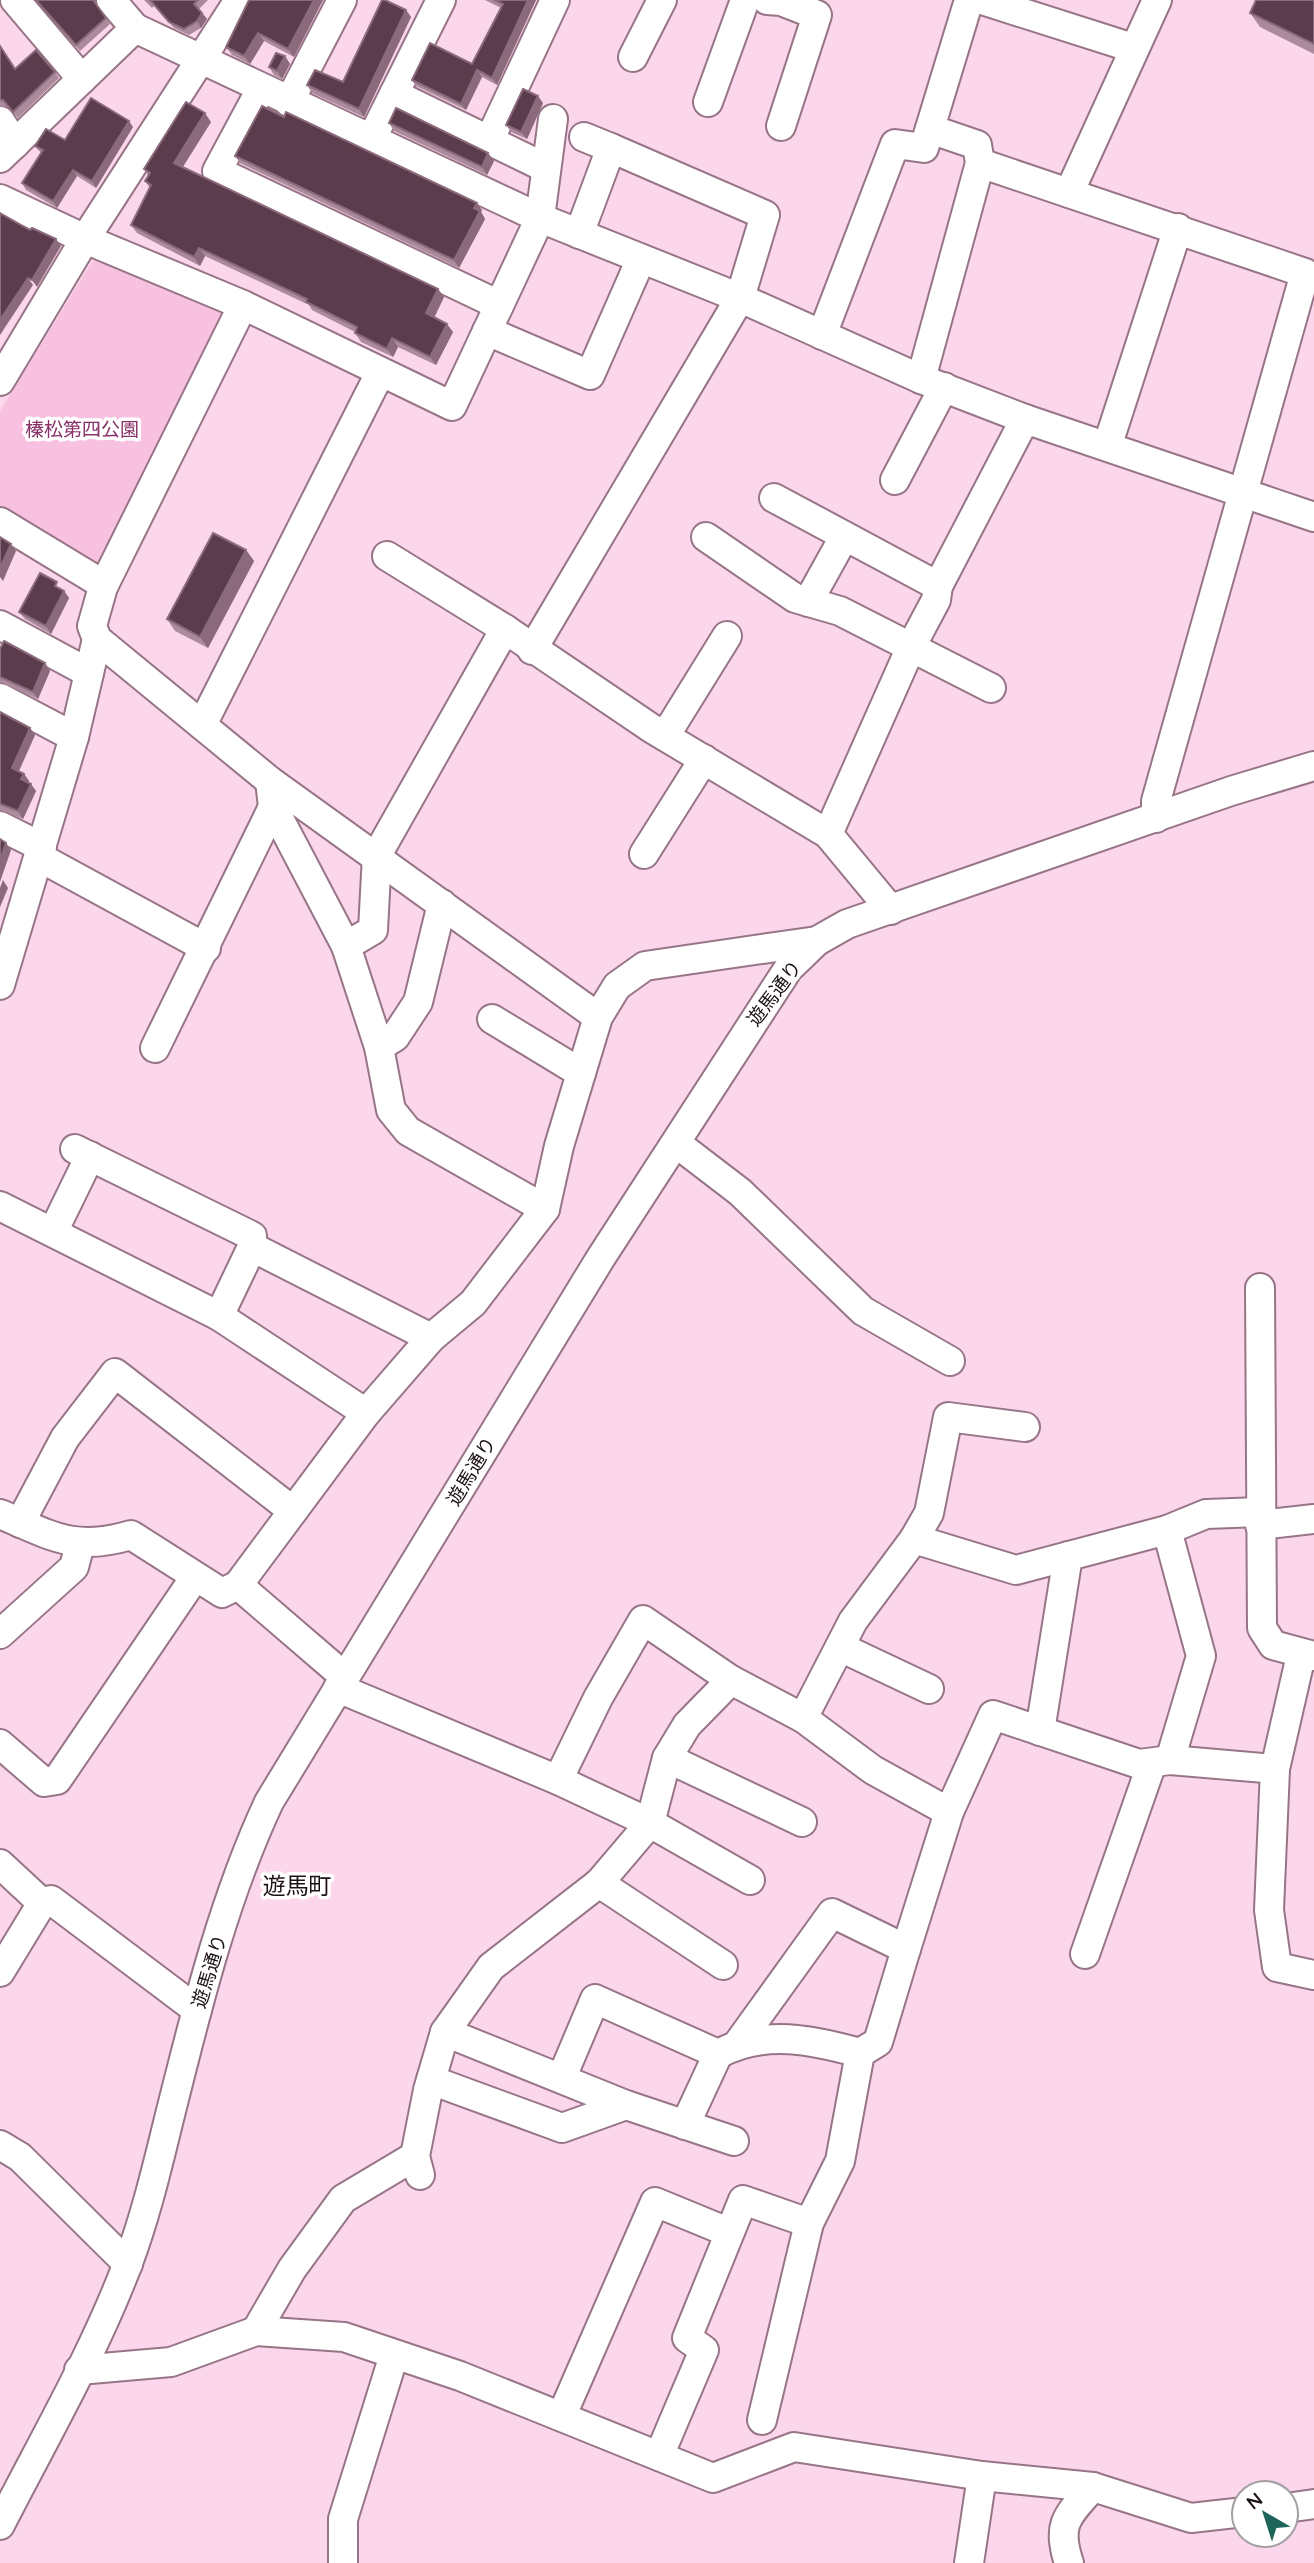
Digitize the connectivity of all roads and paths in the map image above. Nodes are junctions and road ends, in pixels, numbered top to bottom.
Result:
1 (15, 0) edge
2 (111, 0) edge
3 (239, 0) edge
4 (342, 0) edge
5 (440, 0) edge
6 (555, 0) edge
7 (662, 0) edge
8 (745, 0) edge
9 (767, 0) edge
10 (969, 0) edge
11 (982, 0) edge
12 (1157, 0) edge
13 (135, 28) junction
14 (1133, 48) junction
15 (633, 57) dead end
16 (202, 61) junction
17 (82, 79) junction
18 (261, 89) junction
19 (394, 94) junction
20 (289, 102) junction
21 (708, 102) dead end
22 (553, 120) dead end
23 (781, 126) dead end
24 (930, 129) junction
25 (584, 137) dead end
26 (371, 140) junction
27 (5, 141) edge
28 (489, 141) junction
29 (611, 148) junction
30 (980, 163) junction
31 (546, 169) junction
32 (1069, 193) junction
33 (0, 199) edge
34 (540, 218) junction
35 (1178, 228) junction
36 (579, 234) junction
37 (85, 239) junction
38 (642, 259) junction
39 (740, 298) junction
40 (243, 305) junction
41 (499, 305) junction
42 (487, 331) junction
43 (822, 335) junction
44 (380, 373) junction
45 (0, 381) edge
46 (932, 383) junction
47 (1025, 419) junction
48 (1108, 444) junction
49 (895, 480) dead end
50 (1242, 493) junction
51 (774, 498) dead end
52 (1314, 517) edge
53 (0, 522) edge
54 (706, 537) dead end
55 (844, 537) junction
56 (387, 556) dead end
57 (104, 585) junction
58 (938, 586) junction
59 (808, 602) junction
60 (0, 625) edge
61 (505, 629) junction
62 (727, 636) dead end
63 (97, 639) junction
64 (911, 647) junction
65 (532, 650) junction
66 (89, 673) junction
67 (991, 688) dead end
68 (0, 698) edge
69 (202, 725) junction
70 (665, 736) junction
71 (74, 737) junction
72 (704, 759) junction
73 (1314, 766) edge
74 (272, 794) junction
75 (1156, 818) junction
76 (0, 826) edge
77 (828, 834) junction
78 (41, 852) junction
79 (644, 854) dead end
80 (377, 859) junction
81 (442, 904) junction
82 (891, 910) junction
83 (817, 941) junction
84 (346, 946) junction
85 (206, 948) junction
86 (0, 985) edge
87 (598, 1017) junction
88 (492, 1019) dead end
89 (379, 1047) junction
90 (155, 1048) dead end
91 (581, 1073) junction
92 (676, 1143) junction
93 (0, 1206) edge
94 (545, 1209) junction
95 (53, 1232) junction
96 (251, 1247) junction
97 (1260, 1287) dead end
98 (219, 1316) junction
99 (431, 1338) junction
100 (950, 1361) dead end
101 (366, 1413) junction
102 (1025, 1427) dead end
103 (293, 1511) junction
104 (10, 1518) edge
105 (1260, 1518) junction
106 (1314, 1519) edge
107 (1167, 1530) junction
108 (914, 1539) junction
109 (80, 1544) junction
110 (1068, 1556) junction
111 (194, 1577) junction
112 (238, 1585) junction
113 (0, 1633) edge
114 (840, 1647) junction
115 (1308, 1655) edge
116 (731, 1680) junction
117 (341, 1682) junction
118 (929, 1689) dead end
119 (803, 1718) junction
120 (1040, 1731) junction
121 (0, 1744) edge
122 (667, 1758) junction
123 (1161, 1762) junction
124 (1275, 1769) junction
125 (558, 1780) junction
126 (949, 1812) junction
127 (802, 1822) dead end
128 (650, 1823) junction
129 (0, 1864) edge
130 (750, 1880) dead end
131 (599, 1883) junction
132 (42, 1903) junction
133 (906, 1949) junction
134 (1085, 1954) dead end
135 (723, 1965) dead end
136 (0, 1972) edge
137 (1314, 1975) edge
138 (197, 2010) junction
139 (445, 2032) junction
140 (729, 2048) junction
141 (860, 2053) junction
142 (562, 2077) junction
143 (431, 2080) junction
144 (626, 2105) junction
145 (685, 2125) junction
146 (734, 2141) dead end
147 (0, 2145) edge
148 (809, 2223) junction
149 (728, 2232) junction
150 (128, 2263) junction
151 (256, 2331) junction
152 (394, 2355) junction
153 (79, 2370) junction
154 (562, 2415) junction
155 (762, 2420) dead end
156 (659, 2456) junction
157 (982, 2476) junction
158 (1093, 2487) junction
159 (1230, 2514) edge
160 (0, 2525) edge
161 (343, 2563) edge
162 (969, 2563) edge
163 (1069, 2563) edge

1 - 17 street
2 - 13 street
3 - 16 street
4 - 20 street
5 - 19 street
6 - 28 street
7 - 15 street
8 - 21 street
9 - 23 street
10 - 24 street
11 - 14 street
12 - 14 street
13 - 16 street
13 - 17 street
14 - 32 street
16 - 18 street
16 - 37 street
17 - 27 street
18 - 20 street
18 - 41 street
19 - 26 street
19 - 28 street
20 - 26 street
22 - 31 street
24 - 30 street
24 - 43 street
25 - 29 street
26 - 34 street
28 - 31 street
29 - 36 street
29 - 39 street
30 - 32 street
30 - 46 street
31 - 34 street
32 - 35 street
33 - 37 street
34 - 36 street
34 - 41 street
35 - 48 street
35 - 50 street
36 - 38 street
37 - 40 street
37 - 45 street
38 - 39 street
38 - 42 street
39 - 43 street
39 - 65 street
40 - 44 street
40 - 57 street
41 - 42 street
42 - 44 street
43 - 46 street
44 - 69 street
46 - 47 street
46 - 49 street
47 - 48 street
47 - 58 street
48 - 50 street
50 - 52 street
50 - 75 street
51 - 55 street
53 - 57 street
54 - 59 street
55 - 58 street
55 - 59 street
56 - 61 street
57 - 63 street
58 - 64 street
59 - 64 street
60 - 66 street
61 - 65 street
61 - 80 street
62 - 70 street
63 - 66 street
63 - 69 street
64 - 67 street
64 - 77 street
65 - 70 street
66 - 71 street
68 - 71 street
69 - 74 street
70 - 72 street
71 - 78 street
72 - 77 street
72 - 79 street
73 - 75 street, 遊馬通り
74 - 80 street
74 - 84 street
74 - 85 street
75 - 82 street, 遊馬通り
76 - 78 street
77 - 82 street
78 - 85 street
78 - 86 street
80 - 81 street
80 - 84 street
81 - 87 street
81 - 89 street
82 - 83 street, 遊馬通り
83 - 87 street
83 - 92 street, 遊馬通り
84 - 89 street
85 - 90 street
87 - 91 street
88 - 91 street
89 - 94 street
91 - 94 street
92 - 100 street
92 - 117 street, 遊馬通り
93 - 95 street
94 - 99 street
95 - 96 street
95 - 98 street
96 - 98 street
96 - 99 street
97 - 105 street
98 - 101 street
99 - 101 street
101 - 103 street
102 - 108 street
103 - 104 street
103 - 112 street
104 - 109 street
105 - 106 street
105 - 107 street
105 - 115 street
107 - 110 street
107 - 123 street
108 - 110 street
108 - 114 street
109 - 111 street
109 - 113 street
110 - 120 street
111 - 112 street
111 - 121 street
112 - 117 street
114 - 118 street
114 - 119 street
115 - 124 street
116 - 119 street
116 - 122 street
116 - 125 street
117 - 125 street
117 - 138 street, 遊馬通り
119 - 126 street
120 - 123 street
120 - 126 street
122 - 127 street
122 - 128 street
123 - 124 street
123 - 134 street
124 - 137 street
125 - 128 street
126 - 133 street
128 - 130 street
128 - 131 street
129 - 132 street
131 - 135 street
131 - 139 street
132 - 136 street
132 - 138 street
133 - 140 street
133 - 141 street
138 - 150 street, 遊馬通り
139 - 142 street
139 - 143 street
140 - 141 street
140 - 142 street
140 - 145 street
141 - 148 street
142 - 144 street
143 - 144 street
143 - 151 street
144 - 145 street
145 - 146 street
147 - 150 street
148 - 149 street
148 - 155 street
149 - 154 street
149 - 156 street
150 - 153 street, 遊馬通り
151 - 152 street
151 - 153 street
152 - 154 street
152 - 161 street
153 - 160 street, 遊馬通り
154 - 156 street
156 - 157 street
157 - 158 street
157 - 162 street
158 - 159 street
158 - 163 street

